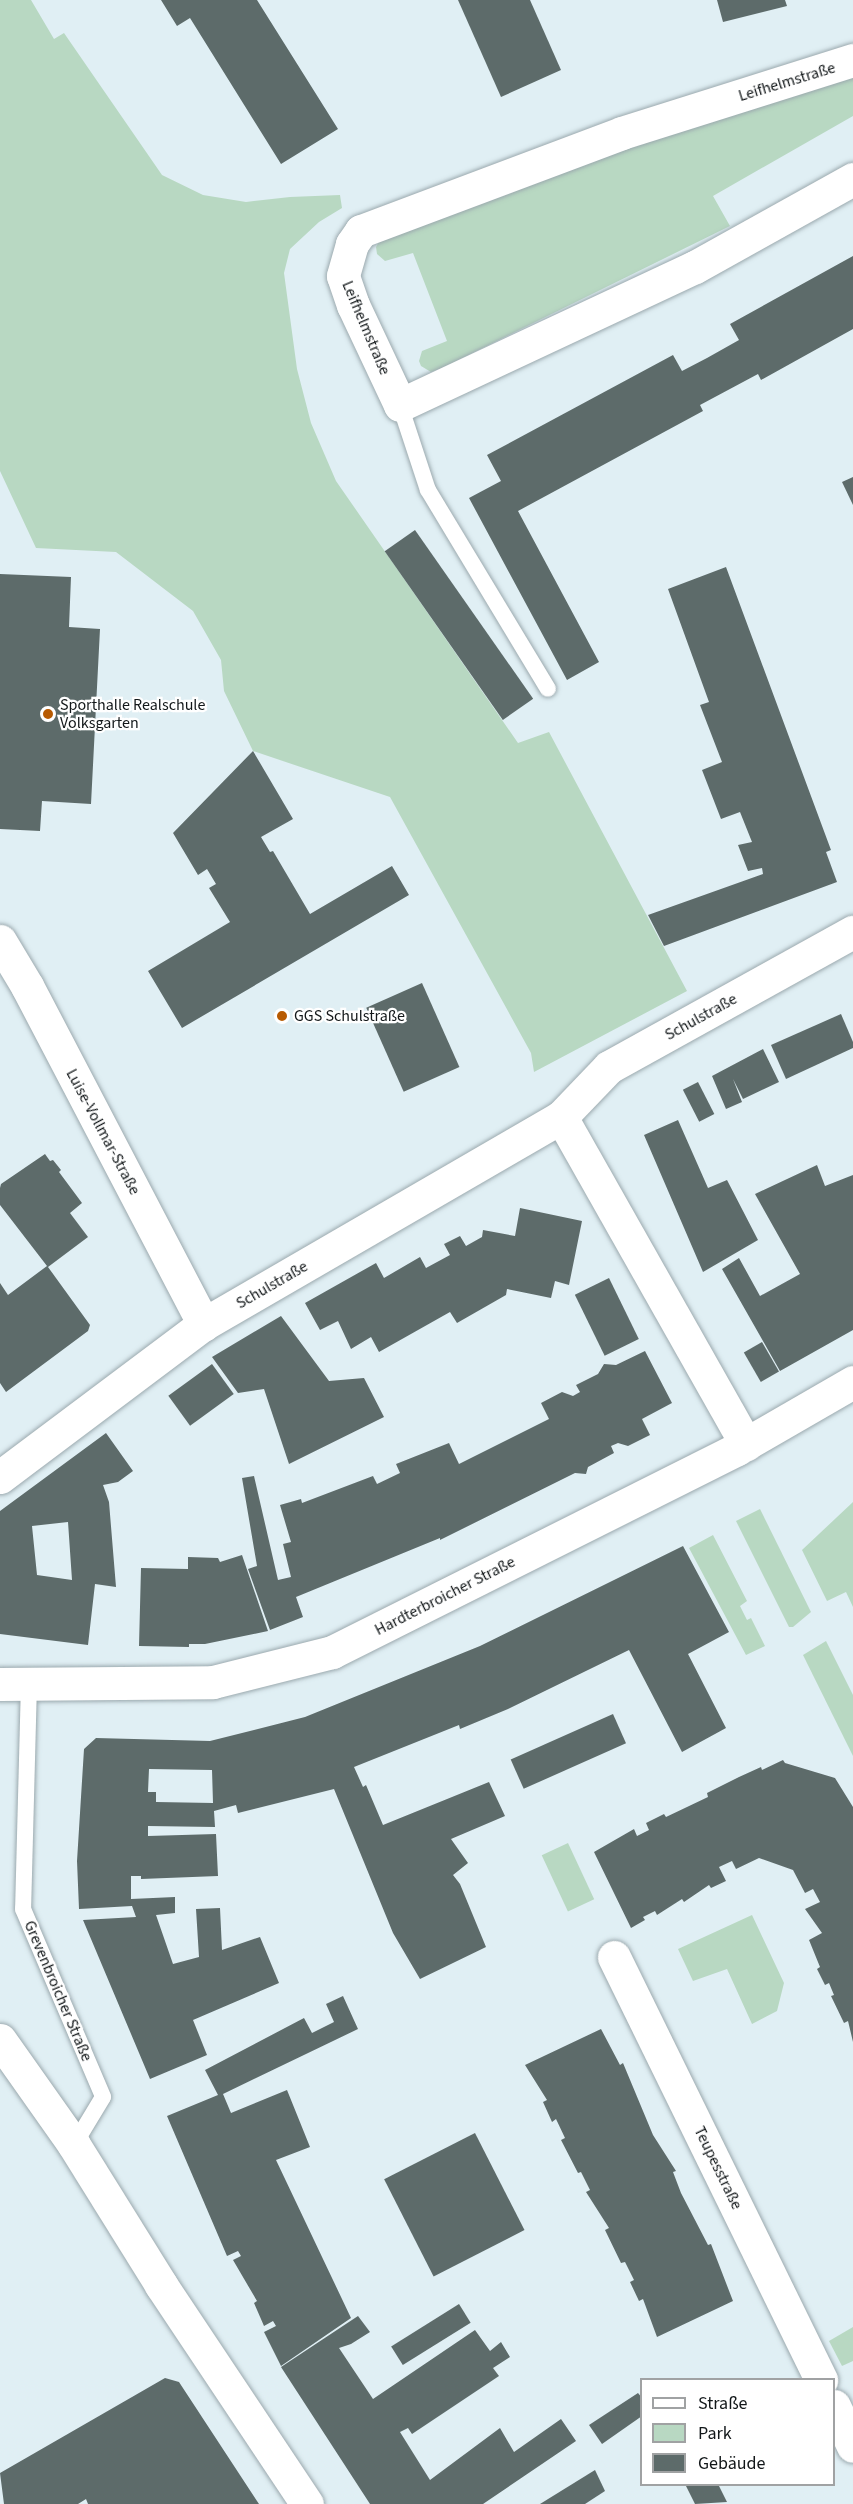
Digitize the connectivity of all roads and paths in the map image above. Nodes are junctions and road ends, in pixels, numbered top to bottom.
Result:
1 (853, 60) edge
2 (853, 179) edge
3 (400, 405) junction
4 (548, 689) dead end
5 (853, 932) edge
6 (0, 941) edge
7 (561, 1117) junction
8 (204, 1324) junction
9 (853, 1382) edge
10 (746, 1444) junction
11 (0, 1477) edge
12 (15, 1684) edge
13 (614, 1957) dead end
14 (0, 2040) edge
15 (74, 2145) junction
16 (821, 2378) edge
17 (835, 2408) edge
18 (853, 2446) edge
19 (308, 2504) edge

1 - 3 street, Leifhelmstraße
2 - 3 street
3 - 4 lane
5 - 7 street, Schulstraße
6 - 8 street, Luise-Vollmar-Straße
7 - 8 street, Schulstraße
7 - 10 street
8 - 11 street, Schulstraße
9 - 10 street, Hardterbroicher Straße
10 - 12 street, Hardterbroicher Straße
12 - 15 lane, Grevenbroicher Straße
13 - 16 street, Teupesstraße
14 - 15 street
15 - 19 street
17 - 18 street

